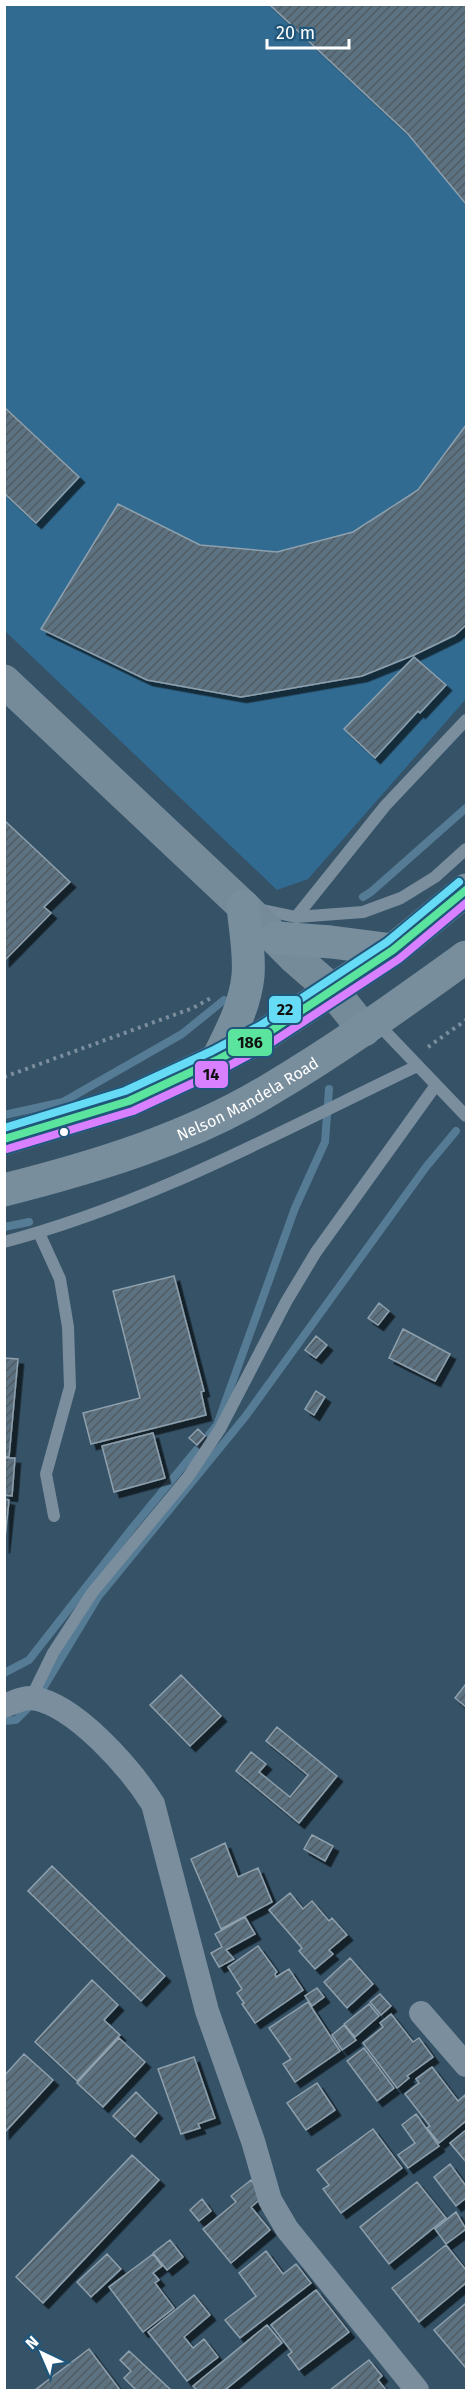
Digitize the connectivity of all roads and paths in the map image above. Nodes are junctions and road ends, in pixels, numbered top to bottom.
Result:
1 (4, 681) edge
2 (466, 720) edge
3 (466, 849) edge
4 (466, 890) edge
5 (243, 906) junction
6 (286, 928) junction
7 (393, 950) junction
8 (466, 957) edge
9 (333, 991) junction
10 (370, 1026) junction
11 (217, 1060) junction
12 (417, 1066) junction
13 (436, 1085) junction
14 (466, 1116) edge
15 (4, 1140) edge
16 (4, 1190) edge
17 (39, 1233) junction
18 (4, 1242) edge
19 (54, 1516) dead end
20 (19, 1701) edge
21 (421, 2013) dead end
22 (466, 2066) edge
23 (417, 2391) edge

1 - 5 street
2 - 6 lane
3 - 6 lane
4 - 7 main road
5 - 6 street
5 - 11 main road
6 - 7 main road
6 - 9 street
7 - 9 main road
8 - 10 main road, Nelson Mandela Road
9 - 10 street
9 - 11 main road
10 - 12 lane
10 - 16 main road, Nelson Mandela Road
11 - 15 main road
12 - 13 lane
12 - 17 lane
13 - 14 lane
13 - 20 lane
17 - 18 lane
17 - 19 lane
20 - 23 street
21 - 22 street

